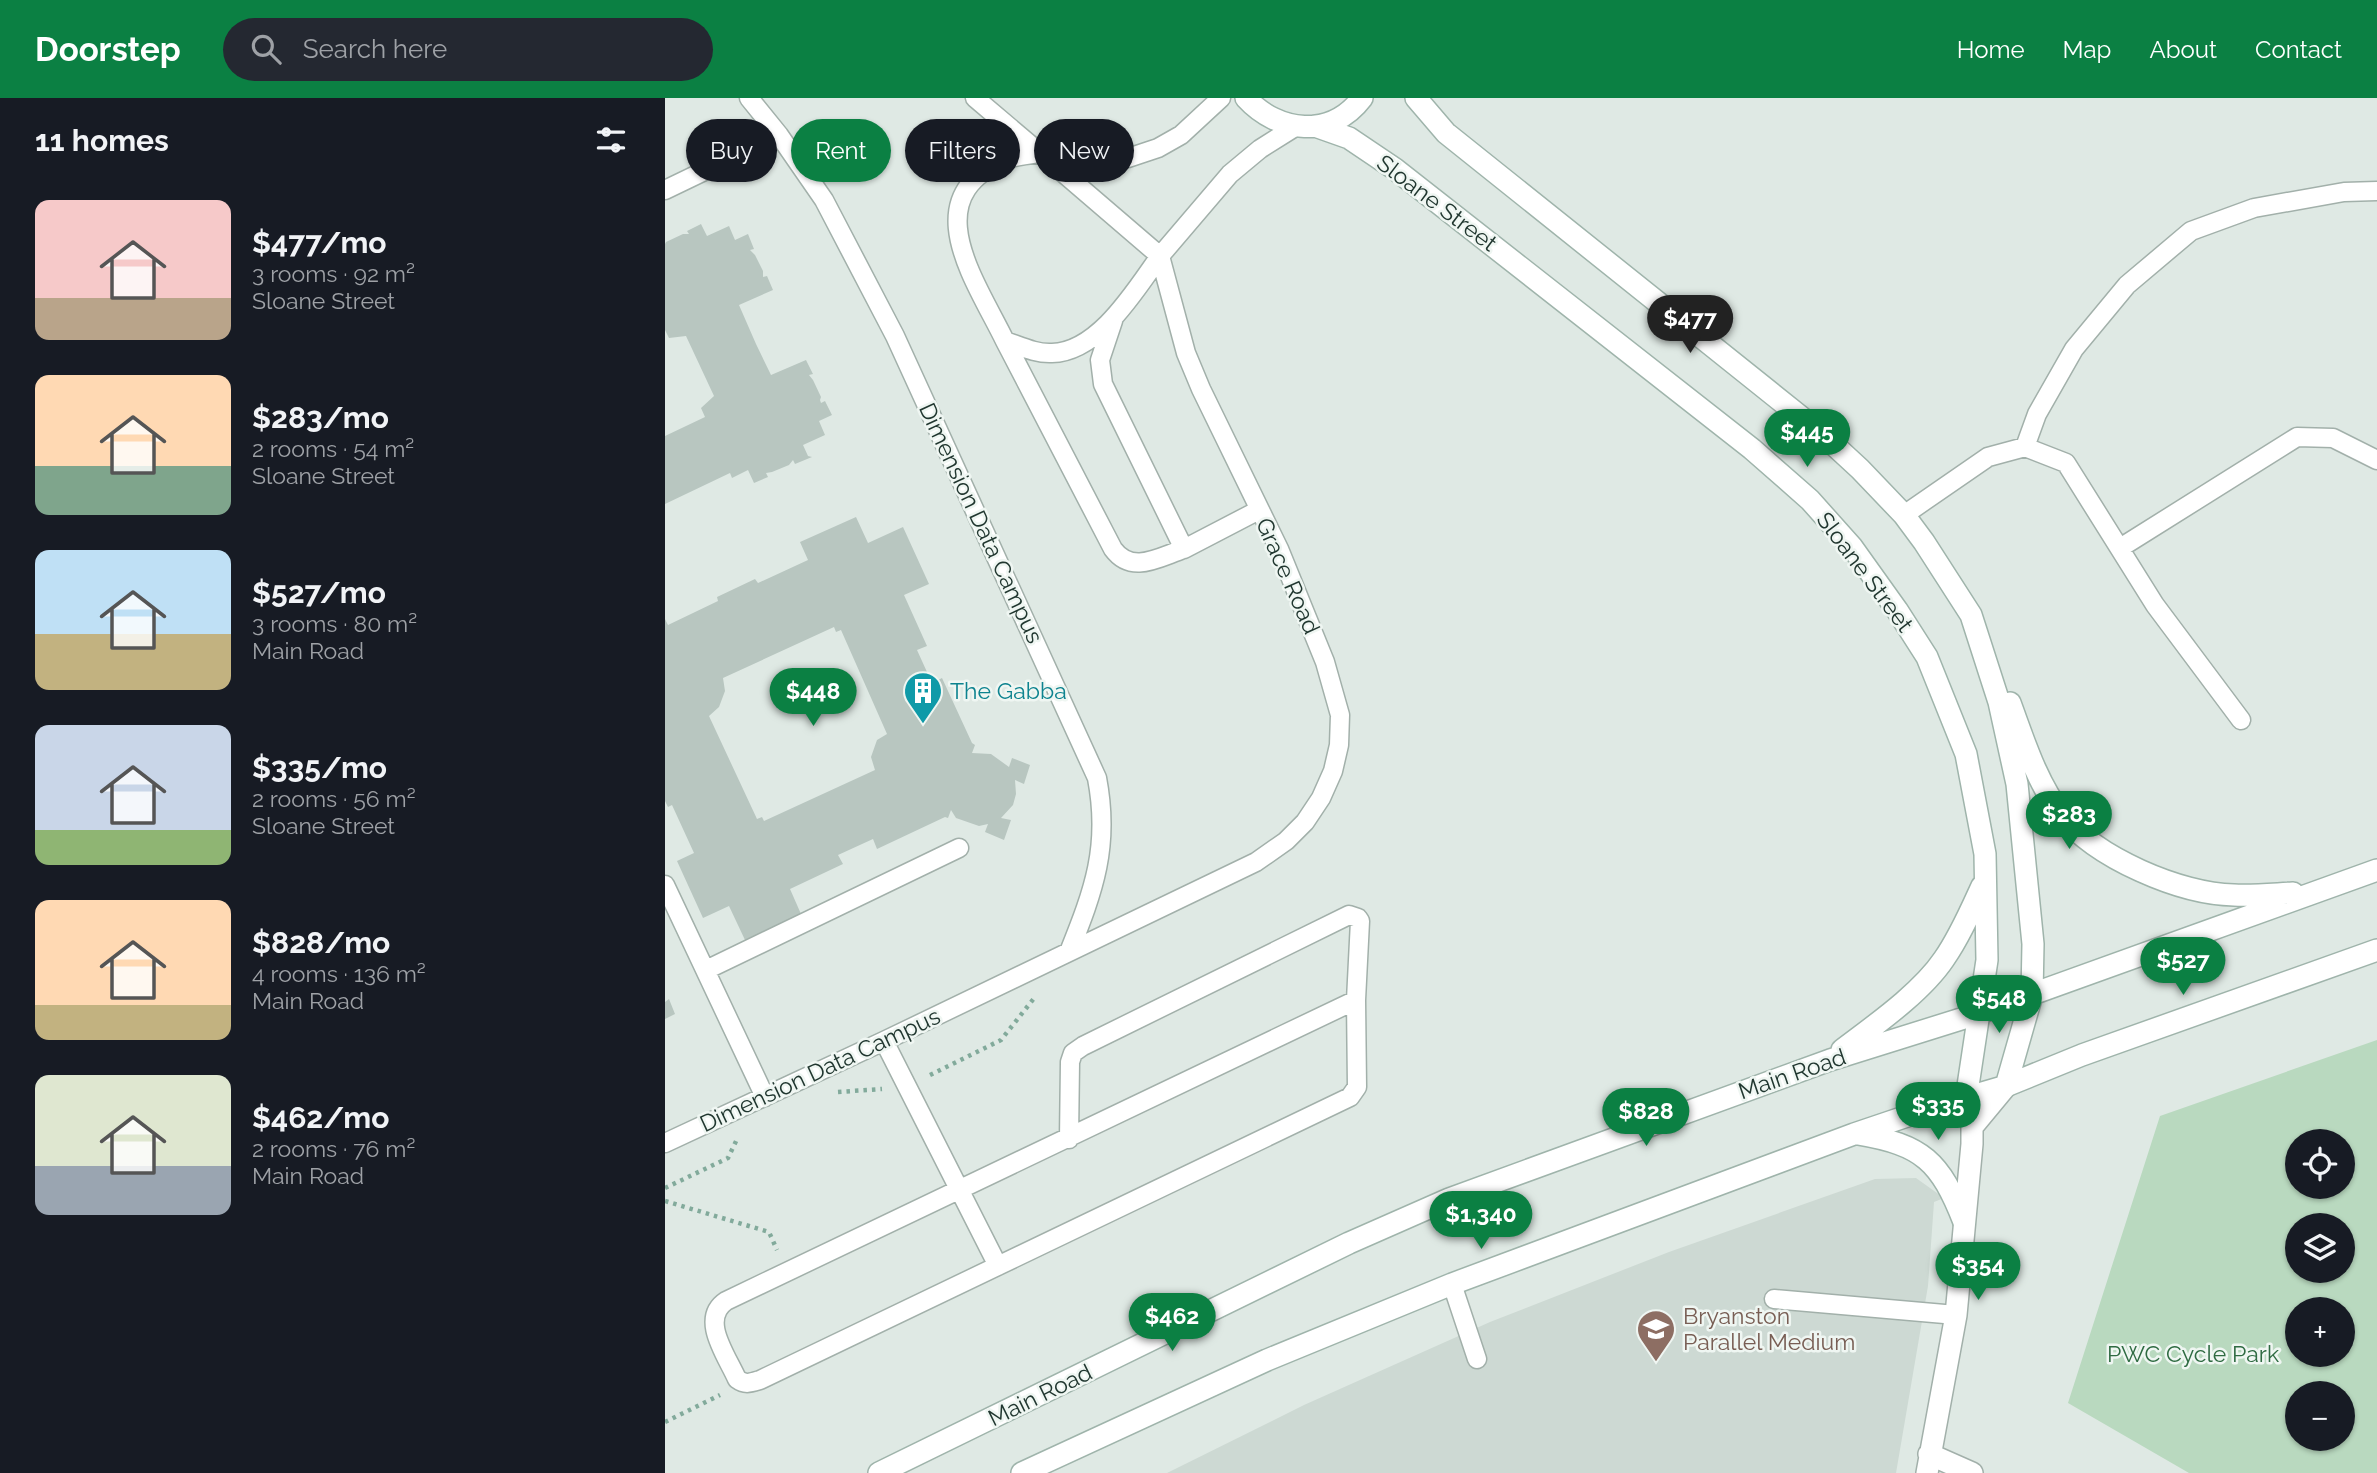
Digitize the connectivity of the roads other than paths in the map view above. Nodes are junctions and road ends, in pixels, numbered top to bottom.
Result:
1 (749, 98) edge
2 (975, 98) edge
3 (1221, 98) edge
4 (1246, 98) edge
5 (1361, 98) edge
6 (1416, 98) edge
7 (1305, 126) junction
8 (779, 135) junction
9 (1034, 148) edge
10 (1034, 154) edge
11 (1134, 156) edge
12 (1074, 182) edge
13 (665, 190) edge
14 (2377, 191) edge
15 (1160, 256) junction
16 (1113, 321) junction
17 (1005, 341) junction
18 (2025, 447) junction
19 (2377, 460) edge
20 (1259, 510) junction
21 (1904, 515) junction
22 (2120, 548) junction
23 (1184, 549) junction
24 (1971, 615) junction
25 (2241, 720) dead end
26 (959, 848) dead end
27 (2377, 870) edge
28 (1985, 880) junction
29 (665, 885) edge
30 (2312, 892) junction
31 (2377, 950) edge
32 (1069, 951) junction
33 (706, 970) junction
34 (2032, 995) junction
35 (1356, 1000) junction
36 (1977, 1014) junction
37 (884, 1041) junction
38 (1830, 1060) junction
39 (2006, 1086) junction
40 (765, 1097) junction
41 (1966, 1098) junction
42 (1972, 1126) junction
43 (1854, 1134) junction
44 (1069, 1139) junction
45 (665, 1143) edge
46 (959, 1191) junction
47 (1964, 1222) junction
48 (998, 1266) junction
49 (1452, 1284) junction
50 (1774, 1299) dead end
51 (1955, 1315) junction
52 (1477, 1359) dead end
53 (1928, 1463) edge
54 (879, 1473) edge
55 (1022, 1473) edge
56 (1972, 1473) edge

1 - 8 lane, Dimension Data Campus
2 - 9 lane
3 - 11 lane
4 - 7 main road, Sloane Street
5 - 7 main road
6 - 21 main road
7 - 15 lane
7 - 28 main road, Sloane Street
8 - 13 lane
8 - 32 lane, Dimension Data Campus
10 - 17 lane
12 - 15 lane
14 - 18 lane
15 - 16 lane
15 - 20 lane, Grace Road
16 - 17 lane
16 - 23 lane
17 - 23 lane
18 - 21 lane
18 - 22 lane
19 - 22 lane
20 - 23 lane
20 - 32 lane, Grace Road
21 - 24 main road
22 - 25 lane
24 - 30 main road
24 - 34 main road
26 - 33 lane
27 - 30 main road, Main Road
28 - 36 main road, Sloane Street
28 - 38 main road
29 - 33 lane
30 - 34 main road, Main Road
31 - 39 main road
32 - 37 lane, Dimension Data Campus
33 - 40 lane
34 - 36 main road, Main Road
34 - 39 main road
35 - 44 lane
35 - 44 lane
35 - 48 lane
36 - 38 main road, Main Road
36 - 41 main road, Sloane Street
37 - 40 lane, Dimension Data Campus
37 - 46 lane
38 - 54 main road, Main Road
39 - 41 main road
39 - 42 main road
40 - 45 lane, Dimension Data Campus
41 - 42 main road, Sloane Street
41 - 43 main road
42 - 47 main road, Sloane Street
43 - 47 main road
43 - 49 main road
44 - 46 lane
46 - 48 lane
46 - 48 lane
47 - 51 main road, Sloane Street
49 - 52 lane
49 - 55 main road
50 - 51 lane
51 - 53 main road, Sloane Street
53 - 56 main road

